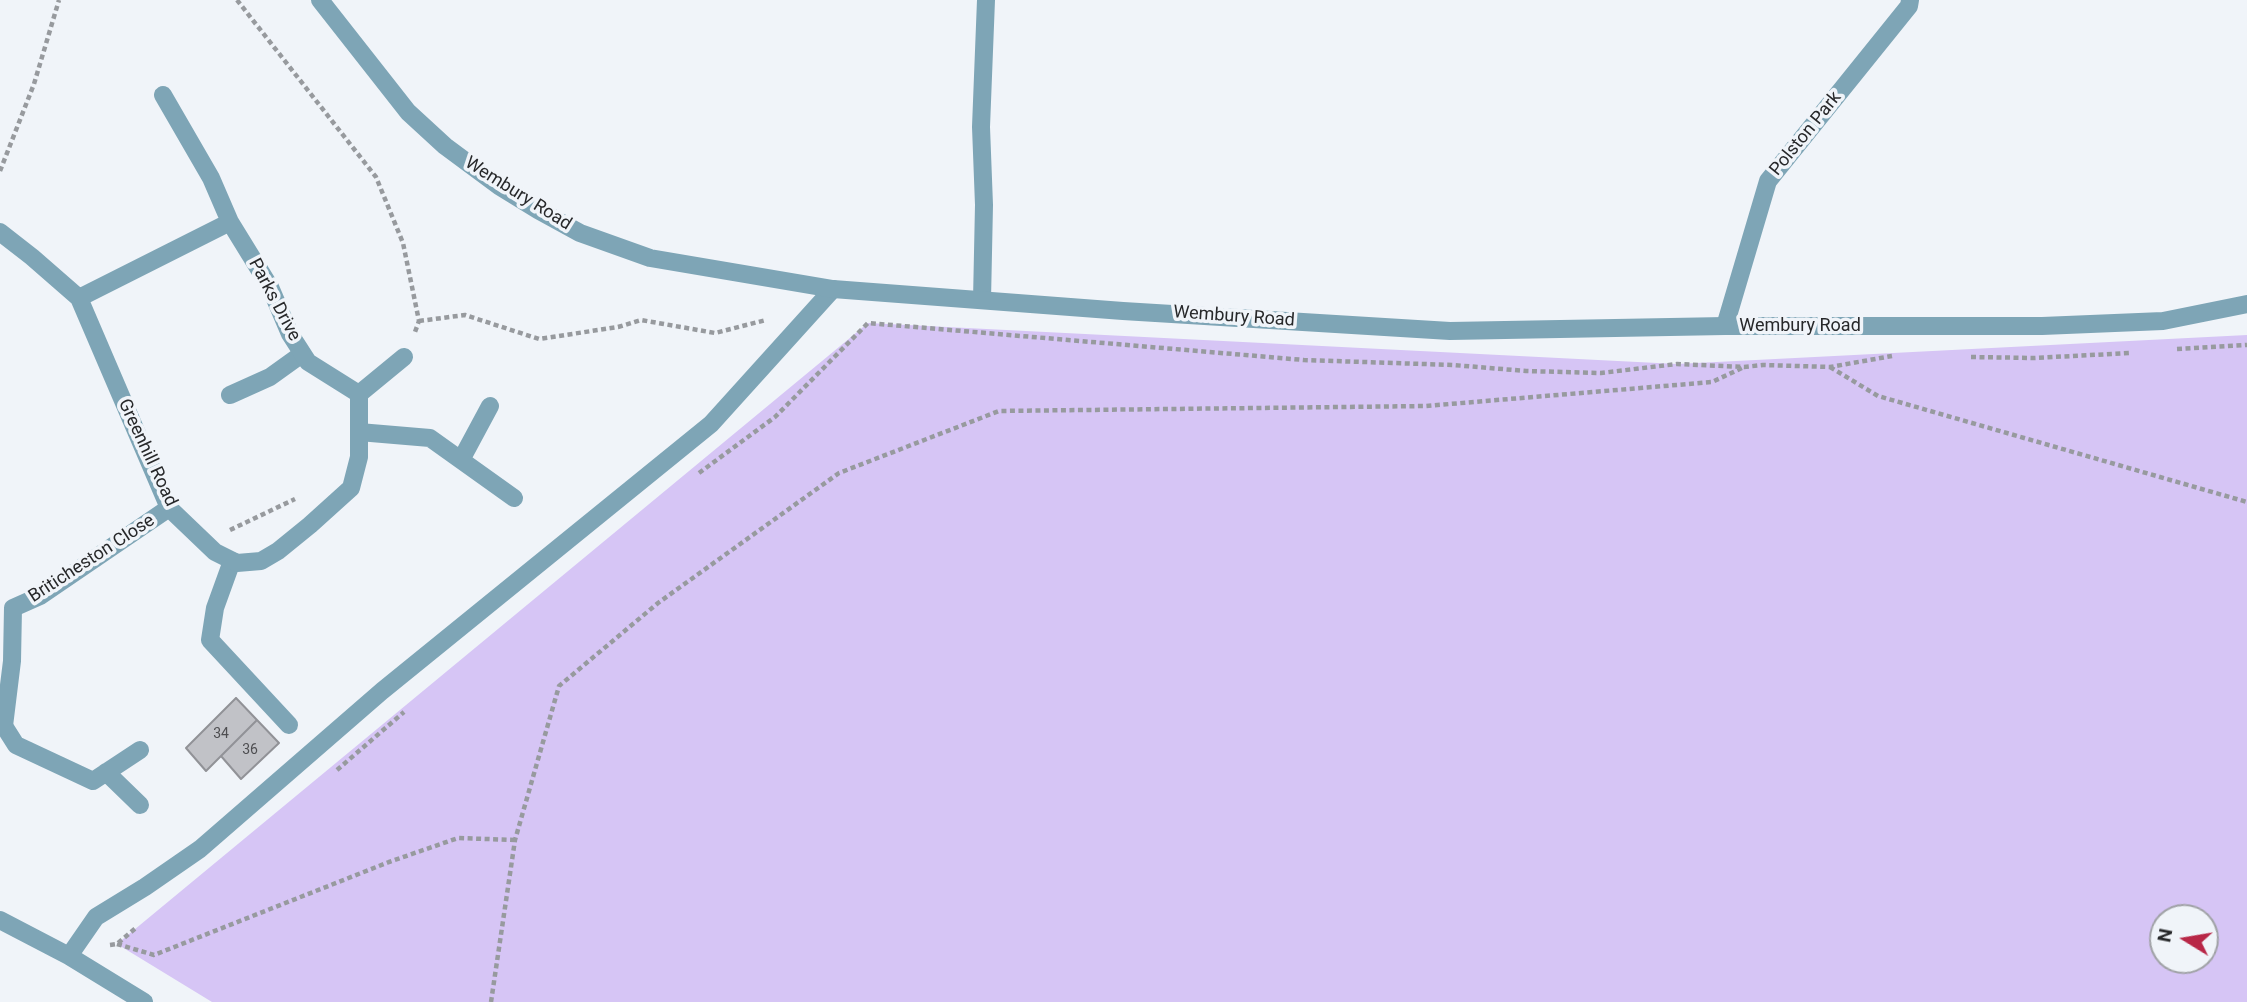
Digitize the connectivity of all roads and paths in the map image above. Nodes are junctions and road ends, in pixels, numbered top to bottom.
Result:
1 (59, 0) edge
2 (237, 0) edge
3 (320, 0) edge
4 (986, 0) edge
5 (1910, 0) edge
6 (163, 95) dead end
7 (0, 171) edge
8 (230, 222) junction
9 (0, 232) edge
10 (833, 289) junction
11 (79, 298) junction
12 (982, 300) junction
13 (2247, 304) edge
14 (772, 318) dead end
15 (419, 321) junction
16 (1725, 326) junction
17 (302, 354) junction
18 (404, 357) joint
19 (1744, 367) dead end
20 (1830, 367) dead end
21 (359, 394) junction
22 (230, 395) dead end
23 (490, 406) dead end
24 (359, 432) junction
25 (461, 460) junction
26 (301, 496) dead end
27 (514, 498) dead end
28 (2247, 502) edge
29 (169, 508) junction
30 (204, 542) junction
31 (232, 561) junction
32 (7, 603) edge
33 (289, 726) dead end
34 (140, 750) dead end
35 (106, 772) junction
36 (140, 805) dead end
37 (514, 840) junction
38 (0, 920) edge
39 (117, 944) dead end
40 (69, 956) junction
41 (144, 1002) edge
42 (491, 1002) edge

1 - 7 path
2 - 15 path
3 - 10 street, Wembury Road
4 - 12 street
5 - 16 street, Polston Park
6 - 8 street, Parks Drive
8 - 11 street
8 - 17 street, Parks Drive
9 - 11 street, Greenhill Road
10 - 12 street, Wembury Road
10 - 40 street
11 - 29 street, Greenhill Road
12 - 16 street, Wembury Road
13 - 16 street, Wembury Road
14 - 15 path
15 - 18 path
17 - 21 street, Parks Drive
17 - 22 street
18 - 21 street
19 - 37 path
20 - 28 path
21 - 24 street
23 - 25 street
24 - 25 street
24 - 31 street
25 - 27 street
26 - 30 path
29 - 30 street, Greenhill Road
29 - 32 street, Briticheston Close
30 - 31 street, Greenhill Road
31 - 33 street
32 - 35 street, Briticheston Close
34 - 35 street
35 - 36 street
37 - 39 path
37 - 42 path
38 - 40 street
40 - 41 street

